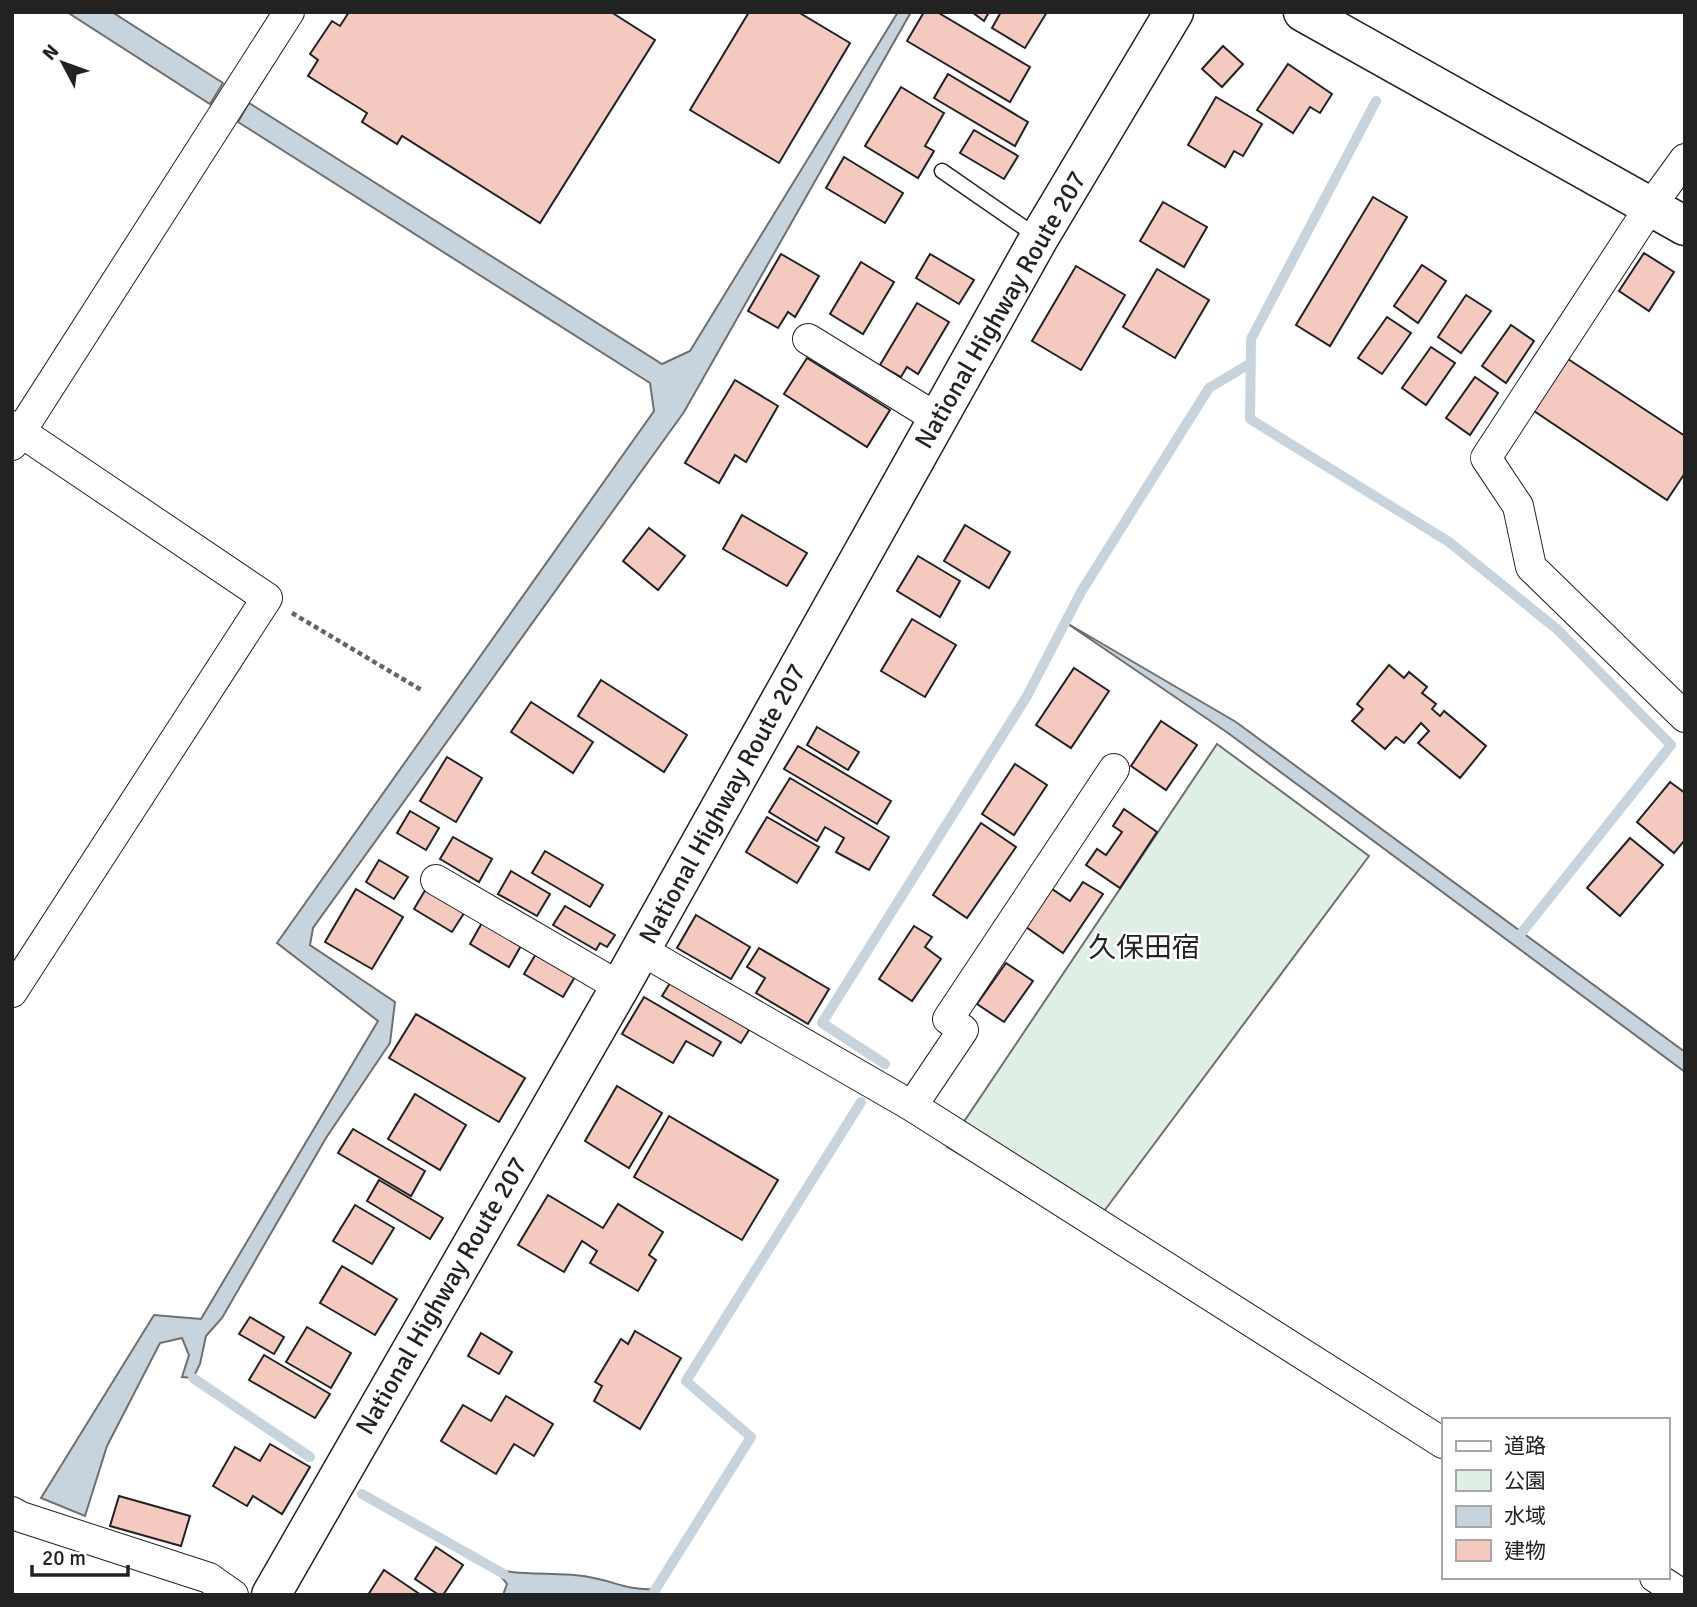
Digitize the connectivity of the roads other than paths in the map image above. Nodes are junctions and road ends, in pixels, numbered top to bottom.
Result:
1 (289, 12) edge
2 (1174, 12) edge
3 (1303, 12) edge
4 (1685, 159) edge
5 (942, 172) dead end
6 (1650, 207) junction
7 (1685, 226) edge
8 (1039, 238) junction
9 (808, 339) dead end
10 (938, 419) junction
11 (15, 434) edge
12 (1685, 717) edge
13 (1114, 769) dead end
14 (436, 880) dead end
15 (641, 950) junction
16 (620, 987) junction
17 (12, 992) edge
18 (912, 1106) junction
19 (1442, 1442) edge
20 (12, 1511) edge
21 (1658, 1579) edge
22 (233, 1595) edge
23 (271, 1595) edge
24 (1683, 1595) edge

1 - 11 street
2 - 8 main road, National Highway Route 207
3 - 6 main road
4 - 6 street
5 - 8 lane
6 - 7 main road
6 - 12 street
8 - 10 main road, National Highway Route 207
9 - 10 street
10 - 15 main road, National Highway Route 207
11 - 17 street
13 - 18 street
14 - 16 street
15 - 16 main road, National Highway Route 207
15 - 18 street
16 - 23 main road, National Highway Route 207
18 - 19 street
20 - 22 street
21 - 24 street

